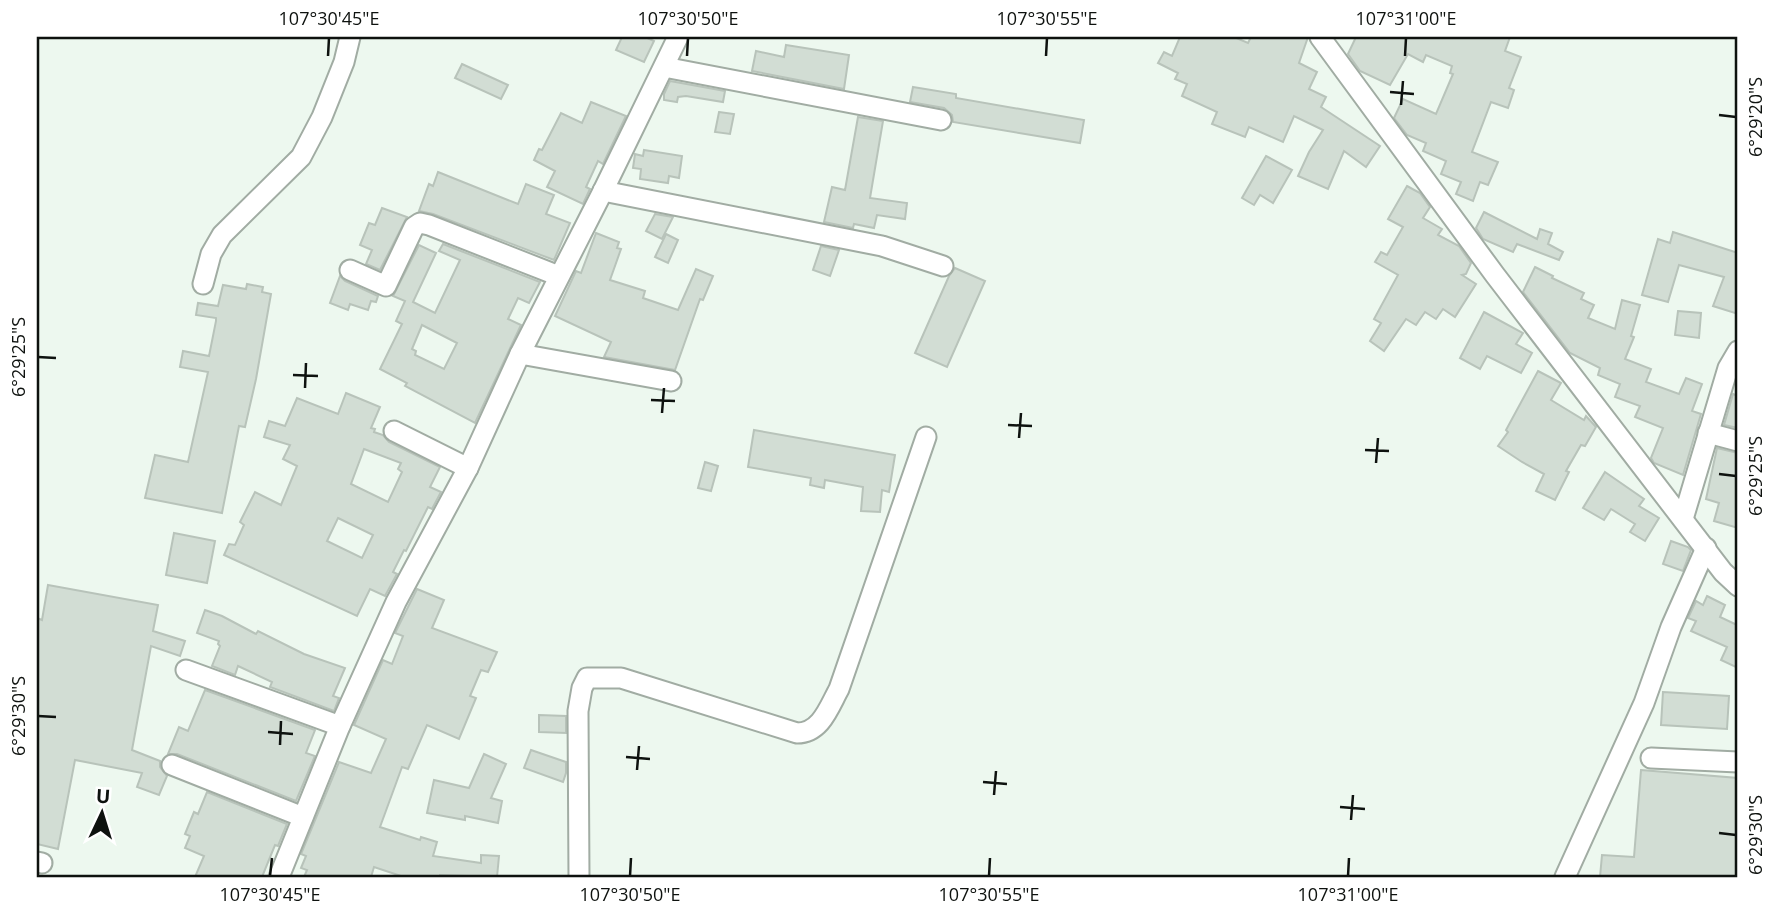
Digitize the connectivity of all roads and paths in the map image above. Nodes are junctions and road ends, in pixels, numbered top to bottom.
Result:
1 (350, 37) edge
2 (678, 37) edge
3 (1320, 37) edge
4 (664, 67) junction
5 (941, 120) dead end
6 (603, 191) junction
7 (943, 266) dead end
8 (349, 270) dead end
9 (559, 276) junction
10 (203, 284) dead end
11 (1738, 351) edge
12 (520, 354) junction
13 (671, 381) dead end
14 (394, 431) dead end
15 (1709, 433) junction
16 (926, 437) dead end
17 (1738, 441) edge
18 (468, 468) junction
19 (1682, 519) junction
20 (1706, 548) junction
21 (1738, 586) edge
22 (186, 670) dead end
23 (340, 726) junction
24 (1651, 758) dead end
25 (1738, 762) edge
26 (172, 765) dead end
27 (303, 817) junction
28 (279, 877) edge
29 (579, 877) edge
30 (1565, 877) edge

1 - 10 street
2 - 4 street
3 - 19 street
4 - 5 street
4 - 6 street
6 - 7 street
6 - 9 street
8 - 9 street
9 - 12 street
11 - 15 street
12 - 13 street
12 - 18 street
14 - 18 street
15 - 17 street
15 - 19 street
16 - 29 street
18 - 23 street
19 - 20 street
20 - 21 street
20 - 30 street
22 - 23 street
23 - 27 street
24 - 25 street
26 - 27 street
27 - 28 street

